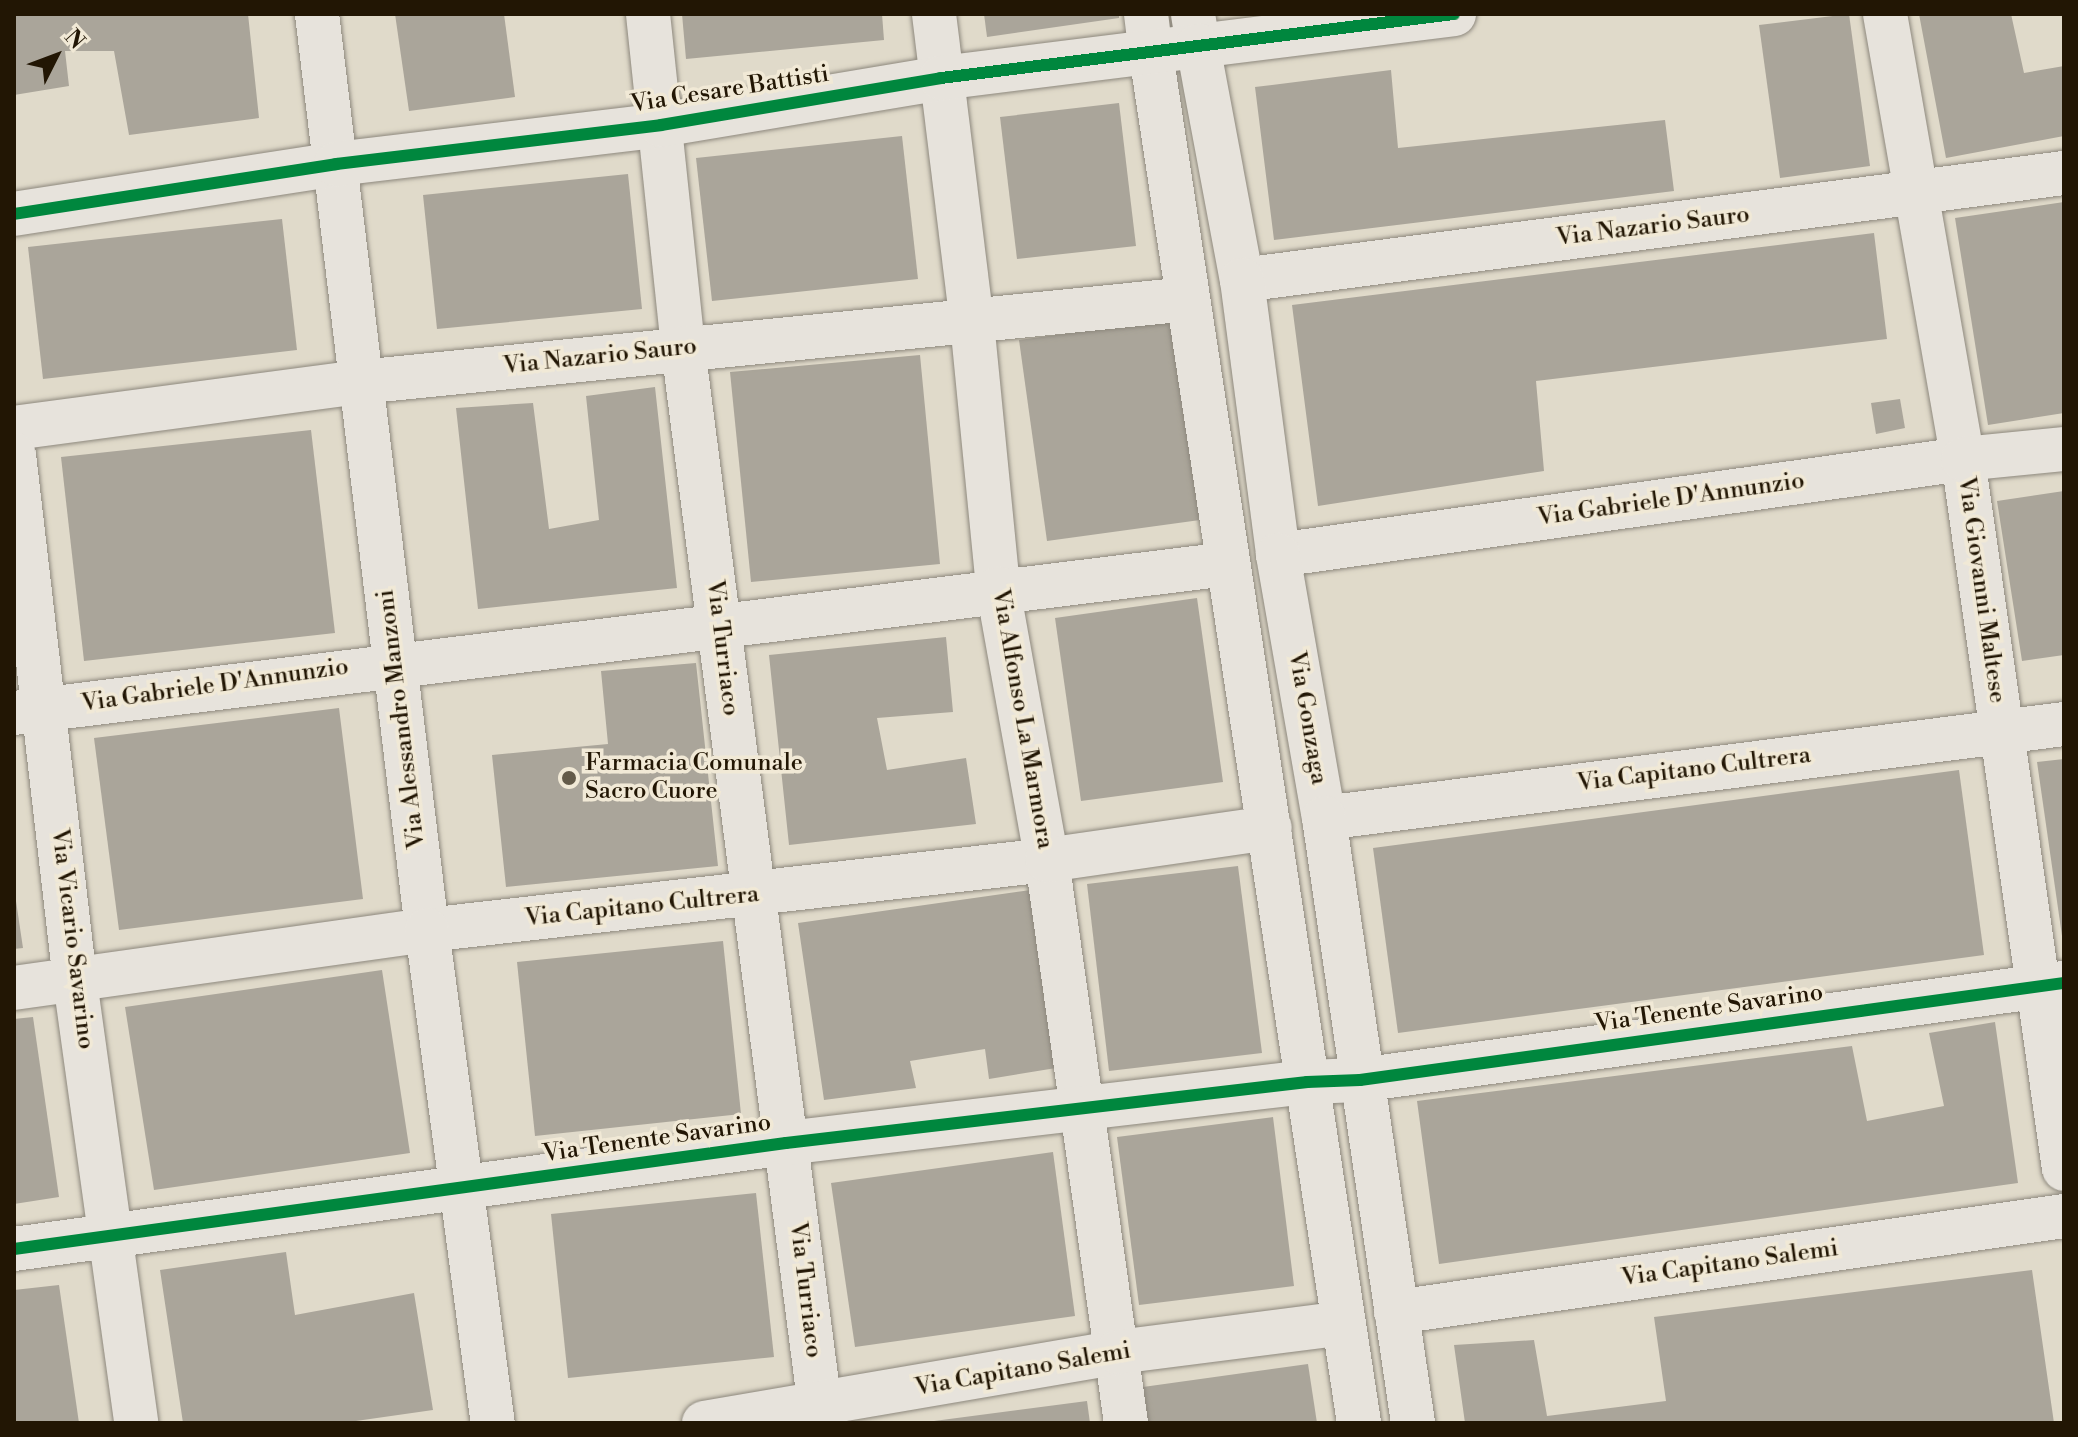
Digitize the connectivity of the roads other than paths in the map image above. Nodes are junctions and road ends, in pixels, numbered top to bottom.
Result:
1 (317, 14) edge
2 (648, 14) edge
3 (934, 14) edge
4 (1454, 14) edge
5 (1885, 14) edge
6 (1196, 30) edge
7 (1148, 34) edge
8 (941, 78) junction
9 (661, 125) junction
10 (336, 164) junction
11 (2064, 173) edge
12 (1914, 194) junction
13 (14, 214) edge
14 (1242, 280) junction
15 (1188, 299) junction
16 (972, 322) junction
17 (683, 348) junction
18 (360, 382) junction
19 (14, 428) edge
20 (2064, 449) edge
21 (14, 455) edge
22 (1963, 459) junction
23 (1278, 555) junction
24 (1227, 564) junction
25 (998, 589) junction
26 (720, 629) junction
27 (396, 662) junction
28 (29, 711) edge
29 (2064, 724) edge
30 (2000, 731) junction
31 (1324, 818) junction
32 (1270, 828) junction
33 (1047, 860) junction
34 (754, 896) junction
35 (427, 930) junction
36 (75, 981) junction
37 (2049, 984) edge
38 (14, 988) edge
39 (1360, 1080) junction
40 (1307, 1082) junction
41 (1084, 1107) junction
42 (786, 1143) junction
43 (2064, 1169) edge
44 (461, 1189) junction
45 (2064, 1216) edge
46 (114, 1238) junction
47 (14, 1249) edge
48 (1396, 1312) junction
49 (1343, 1323) junction
50 (1118, 1352) junction
51 (821, 1415) edge
52 (136, 1423) edge
53 (493, 1423) edge
54 (704, 1423) edge
55 (1126, 1423) edge
56 (1359, 1423) edge
57 (1413, 1423) edge

1 - 10 street, Via Alessandro Manzoni
2 - 9 street, Via Turriaco
3 - 8 street, Via Alfonso La Marmora
4 - 6 street, Via Cesare Battisti
5 - 12 street, Via Giovanni Maltese
6 - 7 street, Via Cesare Battisti
6 - 14 street, Via Gonzaga
7 - 8 street, Via Cesare Battisti
7 - 15 street
8 - 9 street, Via Cesare Battisti
8 - 16 street, Via Alfonso La Marmora
9 - 10 street, Via Cesare Battisti
9 - 17 street, Via Turriaco
10 - 13 street, Via Cesare Battisti
10 - 18 street, Via Alessandro Manzoni
11 - 12 street, Via Nazario Sauro
12 - 14 street, Via Nazario Sauro
12 - 22 street, Via Giovanni Maltese
14 - 23 street, Via Gonzaga
15 - 16 street, Via Nazario Sauro
15 - 24 street
16 - 17 street, Via Nazario Sauro
16 - 25 street, Via Alfonso La Marmora
17 - 18 street, Via Nazario Sauro
17 - 26 street, Via Turriaco
18 - 19 street, Via Nazario Sauro
18 - 27 street, Via Alessandro Manzoni
20 - 22 street, Via Gabriele D'Annunzio
21 - 28 street, Via Vicario Savarino
22 - 23 street, Via Gabriele D'Annunzio
22 - 30 street, Via Giovanni Maltese
23 - 31 street, Via Gonzaga
24 - 25 street, Via Gabriele D'Annunzio
24 - 32 street
25 - 26 street, Via Gabriele D'Annunzio
25 - 33 street, Via Alfonso La Marmora
26 - 27 street, Via Gabriele D'Annunzio
26 - 34 street, Via Turriaco
27 - 28 street, Via Gabriele D'Annunzio
27 - 35 street, Via Alessandro Manzoni
28 - 36 street, Via Vicario Savarino
29 - 30 street, Via Capitano Cultrera
30 - 31 street, Via Capitano Cultrera
30 - 37 street, Via Giovanni Maltese
31 - 39 street, Via Gonzaga
32 - 33 street, Via Capitano Cultrera
32 - 40 street
33 - 34 street, Via Capitano Cultrera
33 - 41 street, Via Alfonso La Marmora
34 - 35 street, Via Capitano Cultrera
34 - 42 street, Via Turriaco
35 - 36 street, Via Capitano Cultrera
35 - 44 street, Via Alessandro Manzoni
36 - 38 street, Via Capitano Cultrera
36 - 46 street, Via Vicario Savarino
37 - 39 street, Via Tenente Savarino
37 - 43 street, Via Giovanni Maltese
39 - 40 street, Via Tenente Savarino
39 - 48 street, Via Gonzaga
40 - 41 street, Via Tenente Savarino
40 - 49 street
41 - 42 street, Via Tenente Savarino
41 - 50 street, Via Alfonso La Marmora
42 - 44 street, Via Tenente Savarino
42 - 51 street, Via Turriaco
44 - 46 street, Via Tenente Savarino
44 - 53 street, Via Alessandro Manzoni
45 - 48 street, Via Capitano Salemi
46 - 47 street, Via Tenente Savarino
46 - 52 street, Via Vicario Savarino
48 - 57 street, Via Gonzaga
49 - 50 street, Via Capitano Salemi
49 - 56 street
50 - 51 street, Via Capitano Salemi
50 - 55 street, Via Alfonso La Marmora
51 - 54 street, Via Capitano Salemi

